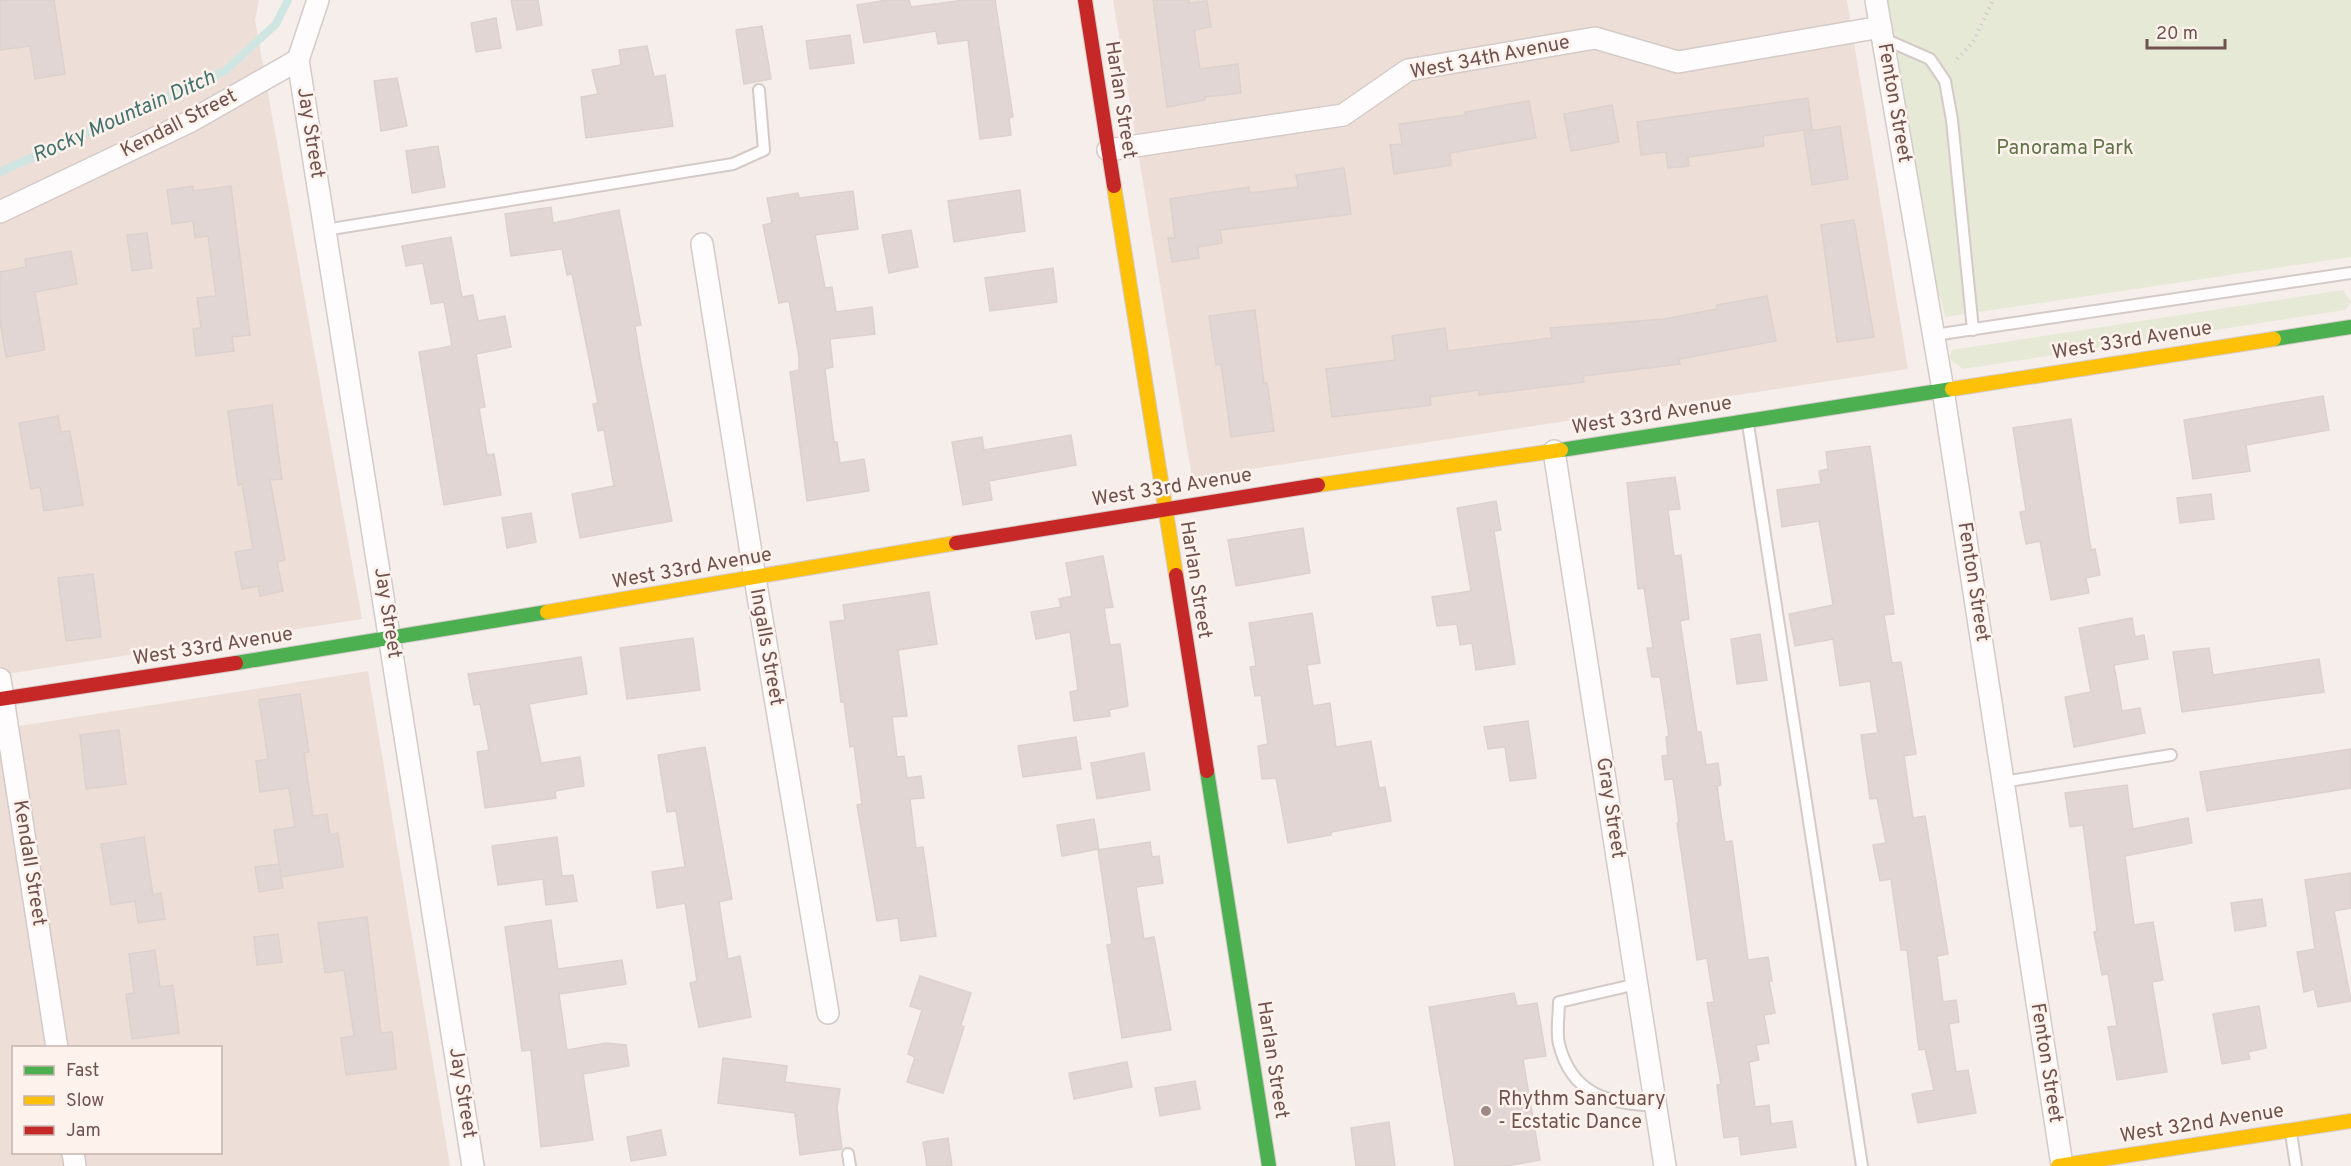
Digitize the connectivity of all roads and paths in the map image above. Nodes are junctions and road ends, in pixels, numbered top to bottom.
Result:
1 (318, 0) edge
2 (1085, 0) edge
3 (1876, 0) edge
4 (1993, 0) edge
5 (1881, 33) junction
6 (1957, 58) dead end
7 (298, 60) junction
8 (759, 90) dead end
9 (1108, 150) junction
10 (0, 212) edge
11 (325, 230) junction
12 (702, 244) dead end
13 (2351, 273) edge
14 (2351, 327) edge
15 (1973, 330) junction
16 (1934, 335) junction
17 (1943, 390) junction
18 (1747, 421) junction
19 (1554, 451) junction
20 (1163, 508) junction
21 (754, 578) junction
22 (391, 639) junction
23 (1, 692) edge
24 (2171, 755) dead end
25 (2003, 782) junction
26 (1637, 984) junction
27 (828, 1013) dead end
28 (57, 1046) edge
29 (1656, 1106) junction
30 (2351, 1121) edge
31 (2290, 1130) junction
32 (848, 1154) dead end
33 (2097, 1163) edge
34 (473, 1166) edge
35 (850, 1166) edge
36 (1269, 1166) edge
37 (1665, 1166) edge
38 (1862, 1166) edge
39 (2060, 1166) edge
40 (2296, 1166) edge

1 - 7 street
2 - 9 street, Harlan Street
3 - 5 street, Fenton Street
4 - 6 path
5 - 9 street, West 34th Avenue
5 - 15 lane
5 - 16 street, Fenton Street
7 - 10 street, Kendall Street
7 - 11 street, Jay Street
8 - 11 lane
9 - 20 street, Harlan Street
11 - 22 street, Jay Street
12 - 21 street, Ingalls Street
13 - 15 lane
14 - 17 street, West 33rd Avenue
15 - 16 lane
16 - 17 street, Fenton Street
17 - 18 street, West 33rd Avenue
17 - 25 street, Fenton Street
18 - 19 street, West 33rd Avenue
18 - 38 lane
19 - 20 street, West 33rd Avenue
19 - 26 street, Gray Street
20 - 21 street, West 33rd Avenue
20 - 36 street, Harlan Street
21 - 22 street, West 33rd Avenue
21 - 27 street, Ingalls Street
22 - 23 street, West 33rd Avenue
22 - 34 street, Jay Street
23 - 28 street, Kendall Street
24 - 25 lane
25 - 39 street, Fenton Street
26 - 29 street, Gray Street
26 - 29 lane
29 - 37 street, Gray Street
30 - 31 street, West 32nd Avenue
31 - 33 street, West 32nd Avenue
31 - 40 lane
32 - 35 lane
33 - 39 street, West 32nd Avenue

